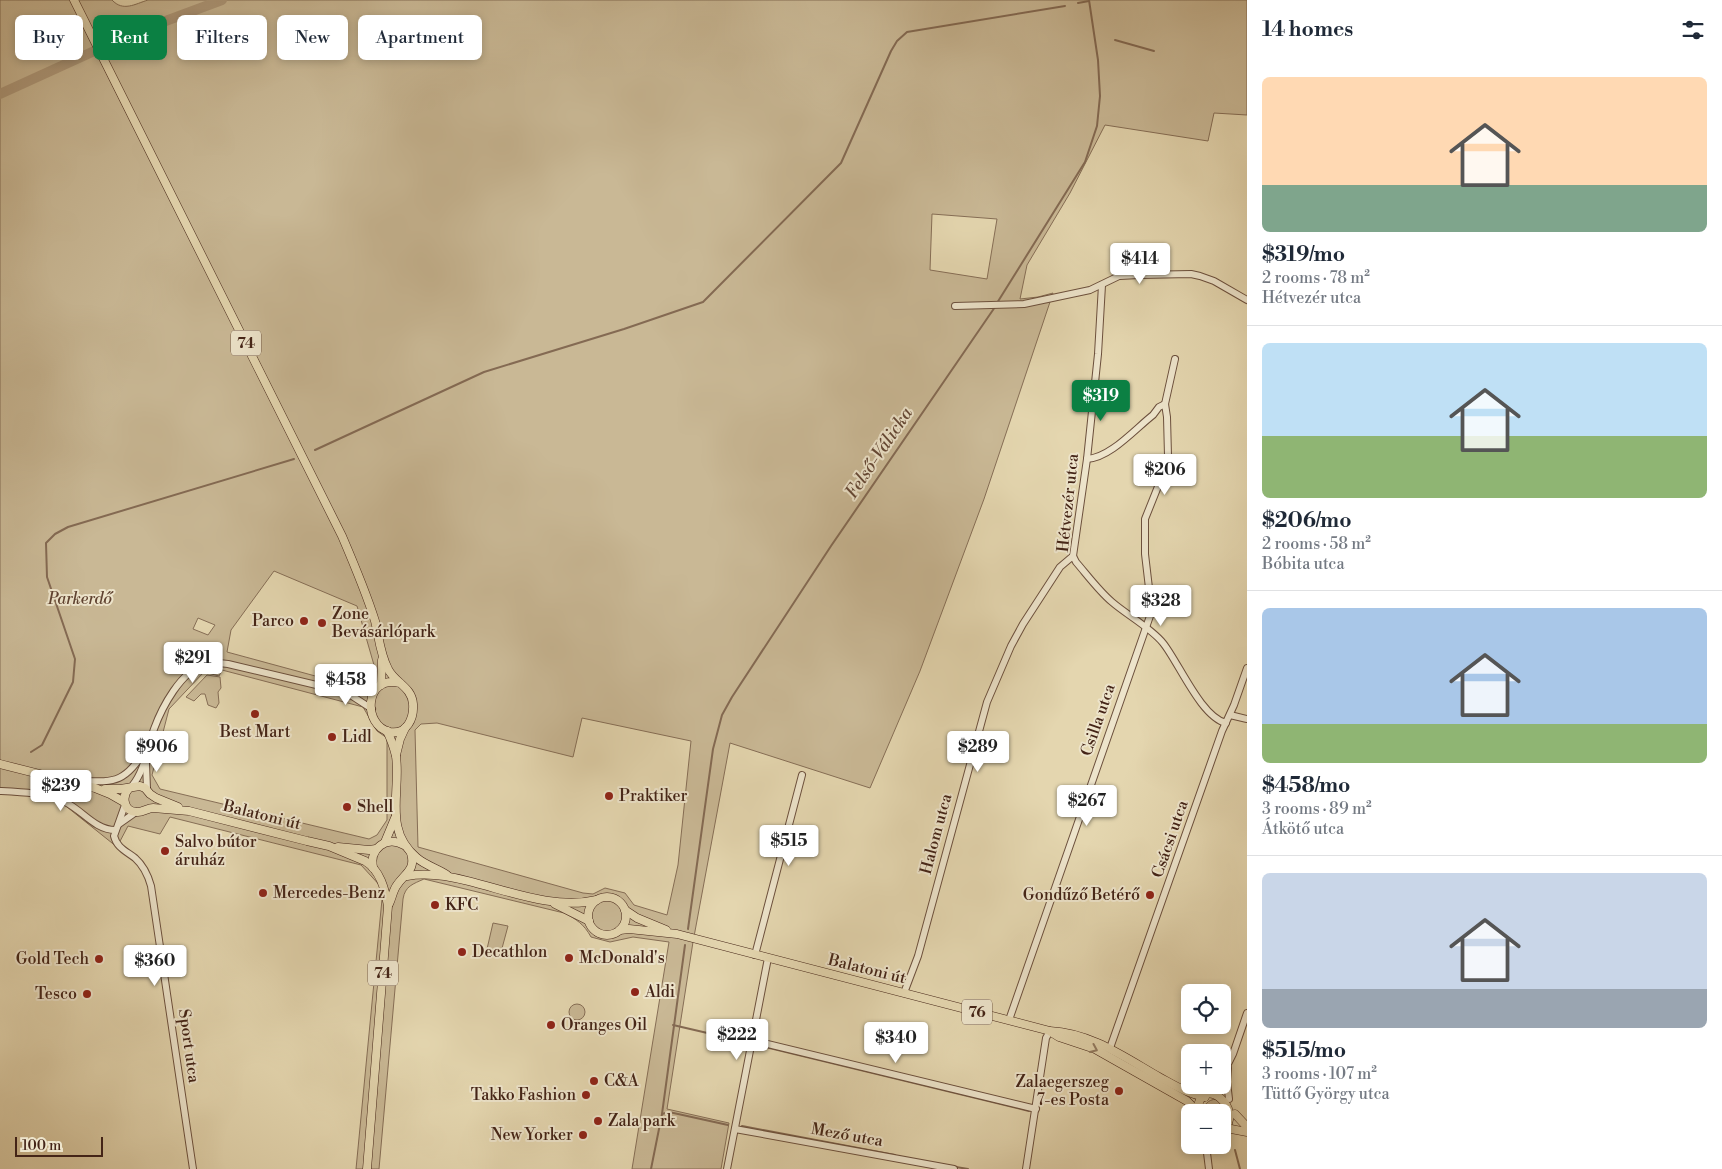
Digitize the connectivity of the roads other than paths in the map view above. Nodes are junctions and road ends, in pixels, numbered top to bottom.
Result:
1 (74, 0) edge
2 (1102, 285) junction
3 (1247, 300) edge
4 (955, 306) dead end
5 (1175, 359) dead end
6 (1165, 404) junction
7 (1087, 459) junction
8 (1073, 556) junction
9 (1145, 628) junction
10 (382, 655) junction
11 (1247, 668) edge
12 (400, 683) junction
13 (379, 686) junction
14 (329, 688) junction
15 (372, 709) junction
16 (1230, 716) junction
17 (1247, 719) edge
18 (1226, 723) junction
19 (405, 728) junction
20 (387, 731) junction
21 (150, 743) junction
22 (396, 756) junction
23 (146, 758) junction
24 (0, 764) edge
25 (802, 775) dead end
26 (71, 781) junction
27 (130, 787) junction
28 (95, 788) junction
29 (0, 791) edge
30 (148, 792) junction
31 (125, 804) junction
32 (148, 808) junction
33 (190, 811) junction
34 (136, 812) junction
35 (395, 816) junction
36 (119, 824) junction
37 (115, 830) junction
38 (385, 842) junction
39 (404, 845) junction
40 (329, 846) junction
41 (376, 849) junction
42 (410, 852) junction
43 (374, 870) junction
44 (405, 877) junction
45 (451, 877) junction
46 (380, 878) junction
47 (597, 900) junction
48 (552, 902) junction
49 (388, 906) junction
50 (625, 910) junction
51 (589, 921) junction
52 (620, 930) junction
53 (677, 934) junction
54 (756, 955) junction
55 (768, 958) junction
56 (904, 993) junction
57 (1247, 1013) edge
58 (1009, 1020) junction
59 (1050, 1030) junction
60 (752, 1040) junction
61 (1110, 1048) junction
62 (1231, 1058) edge
63 (1228, 1094) edge
64 (1208, 1095) junction
65 (1229, 1099) junction
66 (1190, 1104) edge
67 (1200, 1104) edge
68 (1036, 1109) junction
69 (1235, 1114) junction
70 (1231, 1124) edge
71 (1247, 1126) edge
72 (735, 1129) junction
73 (1231, 1130) edge
74 (1247, 1132) edge
75 (1207, 1154) edge
76 (193, 1169) edge
77 (367, 1169) edge
78 (727, 1169) edge
79 (954, 1169) edge
80 (1026, 1169) edge
81 (1209, 1169) edge

1 - 10 main road, 74
2 - 3 street
2 - 4 street
2 - 7 street, Hétvezér utca
5 - 6 street, Csilla utca
6 - 7 street
6 - 9 street, Csilla utca
7 - 8 street, Hétvezér utca
8 - 9 street, Hétvezér utca
8 - 56 street, Halom utca
9 - 18 street, Hétvezér utca
9 - 58 street, Csilla utca
10 - 12 main road, 74
10 - 13 main road, 74
11 - 16 street, Csácsi utca
12 - 13 main road
12 - 19 main road, 74
13 - 14 street
13 - 15 main road, 74
14 - 15 street
14 - 21 street
15 - 20 main road, 74
16 - 17 street
16 - 18 street, Csácsi utca
18 - 61 street, Csácsi utca
19 - 20 main road
19 - 22 main road, 74
20 - 22 main road, 74
21 - 23 street
21 - 26 street
22 - 35 main road, 74
23 - 27 street
23 - 30 street
24 - 26 main road, Balatoni út
25 - 54 street
26 - 28 main road, Balatoni út
27 - 28 main road, Balatoni út
27 - 30 main road, Balatoni út
27 - 31 main road
28 - 31 main road, Balatoni út
29 - 37 street
30 - 32 main road
30 - 33 main road, Balatoni út
31 - 34 main road, Balatoni út
31 - 36 street
32 - 33 main road, Balatoni út
32 - 34 main road, Balatoni út
33 - 40 main road, Balatoni út
34 - 36 street
35 - 38 main road, 74
35 - 39 main road, 74
36 - 37 street
37 - 76 street, Sport utca
38 - 39 main road
38 - 41 main road
39 - 42 main road, 74
40 - 41 main road, Balatoni út
40 - 43 main road, Balatoni út
41 - 43 main road
42 - 44 main road, 74
42 - 45 main road, 76
43 - 46 main road, 74
44 - 45 main road, 76
44 - 46 main road
44 - 49 main road, 74
45 - 48 main road, 76
46 - 49 main road, 74
47 - 48 main road, 76
47 - 50 main road, 76
47 - 51 main road
48 - 51 main road, 76
49 - 77 main road, 74
50 - 52 main road
50 - 53 main road, Balatoni út / 76
51 - 52 main road, 76
52 - 53 main road, Balatoni út / 76
53 - 54 main road, Balatoni út / 76
54 - 55 main road, Balatoni út / 76
55 - 56 main road, Balatoni út / 76
55 - 60 street
56 - 58 main road, Balatoni út / 76
57 - 62 street
58 - 59 main road, Balatoni út / 76
59 - 61 main road, Balatoni út / 76
59 -> 66 main road, Balatoni út / 76
59 - 68 street
60 - 68 street
60 - 72 street
61 - 64 main road, Balatoni út / 76
63 - 65 street
64 - 65 main road, 76
64 - 67 main road, 76
65 - 69 main road
68 - 80 street
69 - 70 main road
69 - 71 main road
72 - 78 street
72 - 79 street, Mező utca
73 - 74 main road
75 - 81 street

